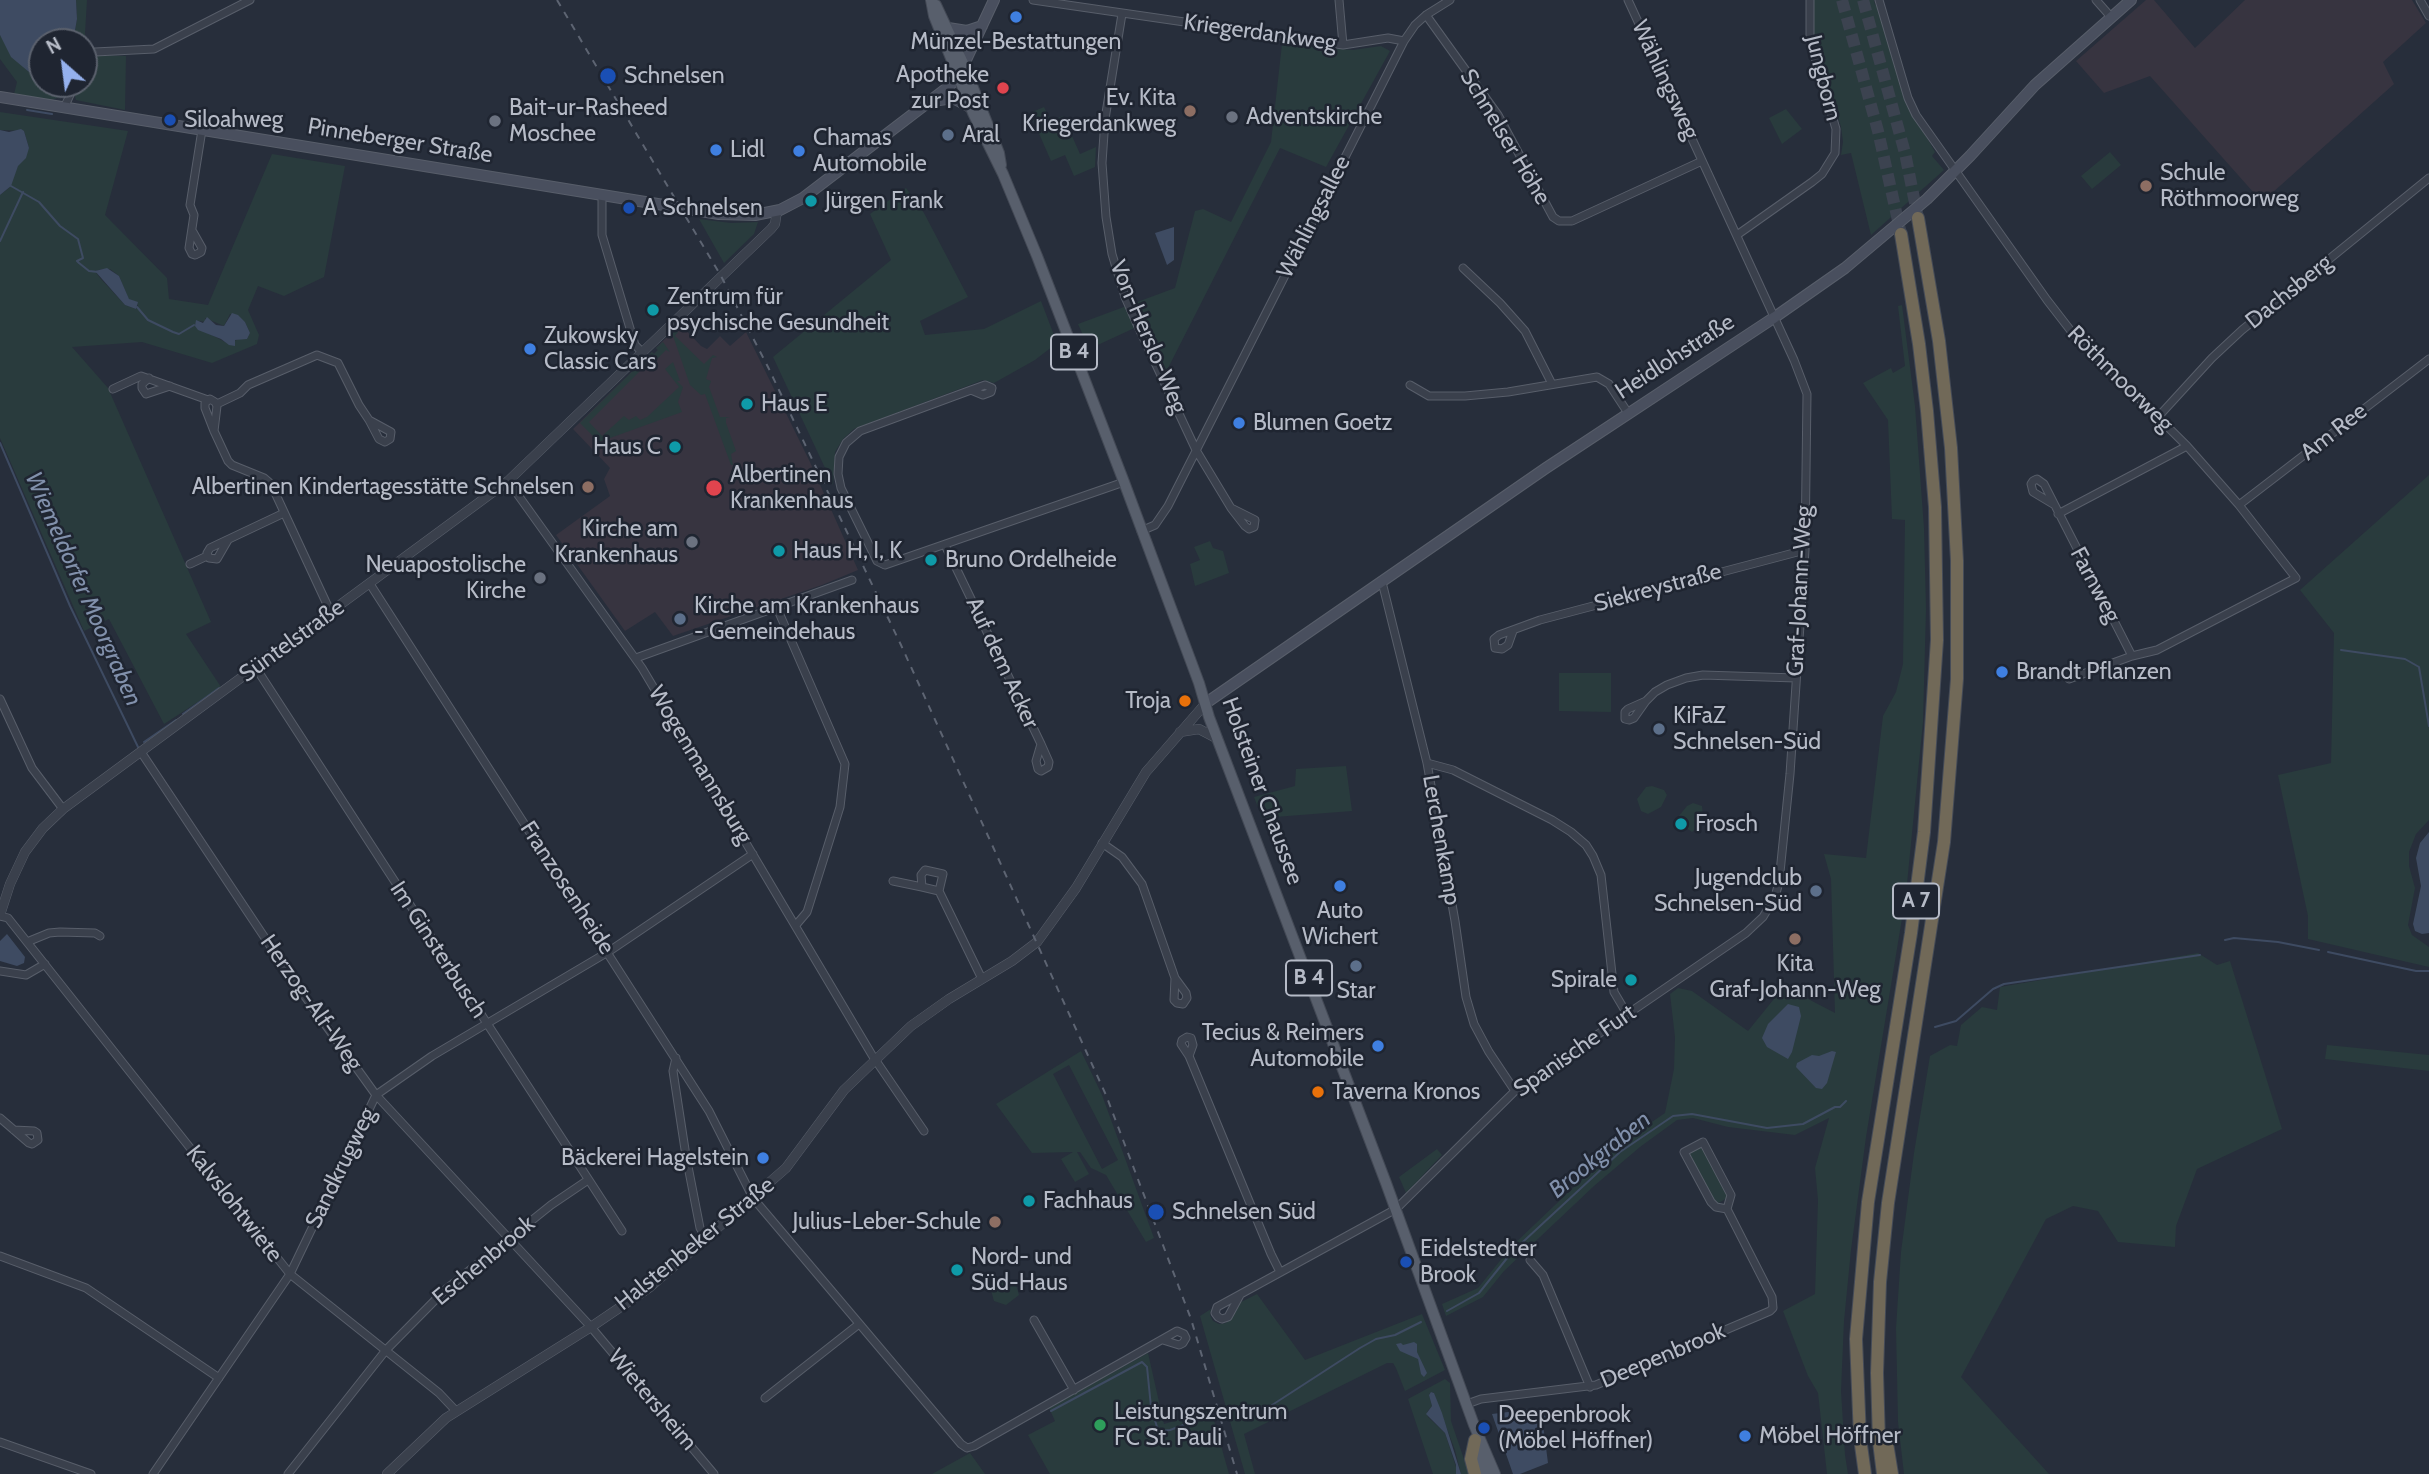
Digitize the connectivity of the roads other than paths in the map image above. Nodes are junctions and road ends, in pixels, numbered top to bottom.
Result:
1 (250, 0) edge
2 (932, 0) edge
3 (995, 0) edge
4 (1032, 0) edge
5 (1339, 0) edge
6 (1450, 0) edge
7 (1628, 0) edge
8 (1810, 0) edge
9 (1879, 0) edge
10 (2096, 0) edge
11 (2131, 0) edge
12 (2420, 0) edge
13 (1122, 14) junction
14 (1426, 15) junction
15 (2429, 16) edge
16 (2110, 17) junction
17 (982, 26) junction
18 (948, 28) junction
19 (1404, 41) junction
20 (1343, 45) junction
21 (98, 52) edge
22 (964, 65) junction
23 (958, 77) junction
24 (0, 97) edge
25 (70, 98) edge
26 (931, 102) junction
27 (970, 107) junction
28 (66, 108) junction
29 (202, 130) junction
30 (1702, 161) junction
31 (1957, 170) junction
32 (1003, 174) junction
33 (2429, 178) edge
34 (602, 195) junction
35 (1602, 207) joint
36 (777, 211) junction
37 (764, 214) junction
38 (1919, 218) tunnel mouth
39 (193, 232) dead end
40 (1901, 234) tunnel mouth
41 (1737, 235) junction
42 (760, 239) junction
43 (1462, 268) dead end
44 (1775, 317) junction
45 (642, 352) junction
46 (2429, 359) edge
47 (149, 378) junction
48 (1552, 384) junction
49 (1410, 385) dead end
50 (170, 386) junction
51 (113, 389) dead end
52 (971, 390) dead end
53 (208, 400) junction
54 (217, 404) junction
55 (1628, 413) junction
56 (2158, 417) junction
57 (369, 420) dead end
58 (214, 431) junction
59 (2187, 446) junction
60 (1196, 450) junction
61 (508, 481) junction
62 (1124, 482) junction
63 (2053, 504) dead end
64 (2239, 505) junction
65 (1231, 508) dead end
66 (284, 513) junction
67 (2058, 514) junction
68 (1141, 531) junction
69 (945, 545) junction
70 (1805, 550) junction
71 (190, 564) dead end
72 (852, 580) dead end
73 (1382, 582) junction
74 (370, 584) junction
75 (777, 608) junction
76 (331, 613) junction
77 (1513, 631) dead end
78 (2132, 656) junction
79 (636, 658) junction
80 (256, 668) junction
81 (1796, 678) junction
82 (2069, 679) dead end
83 (0, 699) edge
84 (1646, 701) dead end
85 (1206, 703) junction
86 (1179, 733) junction
87 (1217, 739) junction
88 (1041, 744) dead end
89 (141, 751) junction
90 (1427, 763) junction
91 (63, 809) junction
92 (1102, 843) junction
93 (753, 854) junction
94 (893, 881) dead end
95 (922, 887) junction
96 (939, 891) junction
97 (1768, 909) joint
98 (0, 915) edge
99 (796, 925) junction
100 (100, 936) dead end
101 (27, 942) junction
102 (608, 952) junction
103 (44, 964) junction
104 (0, 971) edge
105 (1175, 978) dead end
106 (982, 979) junction
107 (1627, 1014) junction
108 (487, 1025) junction
109 (1189, 1056) dead end
110 (676, 1058) junction
111 (875, 1059) junction
112 (1515, 1091) junction
113 (376, 1096) junction
114 (0, 1118) edge
115 (15, 1130) dead end
116 (924, 1131) dead end
117 (588, 1180) junction
118 (753, 1198) junction
119 (1396, 1209) junction
120 (1727, 1209) junction
121 (622, 1231) dead end
122 (706, 1238) junction
123 (508, 1239) junction
124 (0, 1256) edge
125 (1530, 1260) dead end
126 (1280, 1272) junction
127 (290, 1274) junction
128 (1240, 1295) dead end
129 (1034, 1320) dead end
130 (859, 1324) junction
131 (591, 1327) junction
132 (1164, 1340) dead end
133 (386, 1350) junction
134 (219, 1378) junction
135 (1590, 1387) junction
136 (1074, 1390) junction
137 (765, 1398) dead end
138 (1467, 1404) junction
139 (1878, 1406) junction
140 (456, 1411) junction
141 (1474, 1425) junction
142 (1475, 1440) junction
143 (0, 1442) edge
144 (91, 1474) edge
145 (153, 1474) edge
146 (288, 1474) edge
147 (387, 1474) edge
148 (714, 1474) edge
149 (1475, 1474) edge
150 (1485, 1474) edge
151 (1495, 1474) edge
152 (1865, 1474) edge
153 (1883, 1474) edge
154 (1892, 1474) edge

1 - 21 street
2 - 18 main road, Holsteiner Chaussee / B 4
2 - 23 main road, Holsteiner Chaussee / B 4
3 - 17 main road
4 - 13 street, Kriegerdankweg
5 - 20 street
6 - 14 street, Wählingsallee
7 - 30 street, Wählingsweg
8 - 41 street, Jungborn
9 - 31 street, Röthmoorweg
10 - 16 street
11 - 16 main road, Heidlohstraße
12 - 15 street
13 - 20 street, Kriegerdankweg
13 - 60 street, Von-Herslo-Weg
14 - 19 street, Wählingsallee
14 - 35 street, Schnelser Höhe
16 - 31 main road, Heidlohstraße
17 - 18 main road
17 - 22 main road
18 - 22 main road, Holsteiner Chaussee / B 4
19 - 20 street, Kriegerdankweg
19 - 60 street, Wählingsallee
22 - 23 main road
22 - 32 main road, Holsteiner Chaussee / B 4
23 - 26 main road, Pinneberger Straße
23 - 27 main road, Holsteiner Chaussee / B 4
24 - 28 main road, Pinneberger Straße
25 - 28 street
26 - 27 main road
26 - 36 main road, Pinneberger Straße
27 - 32 main road, Holsteiner Chaussee / B 4
28 - 29 main road, Pinneberger Straße
29 - 34 main road, Pinneberger Straße
29 - 39 street
30 - 35 street, Wählingsweg
30 - 41 street, Wählingsweg
31 - 44 main road, Heidlohstraße
31 - 56 street, Röthmoorweg
32 - 62 main road, Holsteiner Chaussee / B 4
33 - 56 street, Dachsberg
34 - 37 main road, Pinneberger Straße
34 - 45 street
36 - 37 main road, Pinneberger Straße
36 - 42 street, Süntelstraße
37 - 42 street
38 - 139 highway, A 7
40 - 152 highway, A 7
41 - 44 street, Wählingsweg
42 - 45 street, Süntelstraße
43 - 48 street
44 - 55 main road, Heidlohstraße
44 - 70 street, Graf-Johann-Weg
45 - 61 street, Süntelstraße
46 - 64 street, Am Ree
47 - 50 street
47 - 50 street
47 - 51 street
48 - 49 street
48 - 55 street
50 - 53 street
52 - 69 street
53 - 54 street
53 - 58 street
54 - 57 street
54 - 58 street
55 - 73 main road, Heidlohstraße
56 - 59 street, Röthmoorweg
58 - 66 street
59 - 64 street, Röthmoorweg
59 - 67 street
60 - 65 street
60 - 68 street, Wählingsallee
61 - 74 street, Süntelstraße
61 - 79 street, Wogenmannsburg
62 - 68 main road, Holsteiner Chaussee / B 4
62 - 69 street
63 - 67 street, Farnweg
64 - 78 street, Röthmoorweg
66 - 71 street
66 - 76 street
67 - 78 street, Farnweg
68 - 85 main road, Holsteiner Chaussee / B 4
69 - 88 street, Auf dem Acker
70 - 77 street, Siekreystraße
70 - 81 street, Graf-Johann-Weg
72 - 75 street
73 - 85 main road, Heidlohstraße
73 - 90 street, Lerchenkamp
74 - 76 street, Süntelstraße
74 - 102 street, Franzosenheide
75 - 79 street
75 - 99 street
76 - 80 street, Süntelstraße
78 - 82 street
79 - 93 street, Wogenmannsburg
80 - 89 street, Süntelstraße
80 - 108 street, Im Ginsterbusch
81 - 84 street
81 - 97 street, Graf-Johann-Weg
83 - 91 street
85 - 86 street, Halstenbeker Straße
85 - 87 main road, Holsteiner Chaussee / B 4
86 - 87 street
86 - 92 street, Halstenbeker Straße
87 - 119 main road, Holsteiner Chaussee / B 4
89 - 91 street, Süntelstraße
89 - 113 street, Herzog-Alf-Weg
90 - 107 street
90 - 112 street, Lerchenkamp
91 - 98 street, Süntelstraße
92 - 105 street
92 - 106 street, Halstenbeker Straße
93 - 99 street, Wogenmannsburg
93 - 102 street, Sandkrugweg
94 - 95 street
95 - 96 street
95 - 96 street
96 - 106 street
97 - 107 street, Spanische Furt
98 - 101 street, Kalvslohtwiete
99 - 111 street, Wogenmannsburg
100 - 101 street
101 - 103 street, Kalvslohtwiete
102 - 108 street, Sandkrugweg
102 - 110 street, Franzosenheide
103 - 104 street
103 - 127 street, Kalvslohtwiete
106 - 111 street, Halstenbeker Straße
107 - 112 street, Spanische Furt
108 - 113 street, Sandkrugweg
108 - 117 street, Im Ginsterbusch
109 - 126 street
110 - 118 street, Franzosenheide
110 - 122 street
111 - 116 street
111 - 118 street, Halstenbeker Straße
112 - 119 street, Spanische Furt
113 - 123 street, Herzog-Alf-Weg
113 - 127 street, Sandkrugweg
114 - 115 street
117 - 121 street, Im Ginsterbusch
117 - 123 street, Eschenbrook
118 - 122 street, Halstenbeker Straße
118 - 130 street, Franzosenheide
119 - 126 street
119 - 138 main road, Holsteiner Chaussee / B 4
120 - 120 street
120 - 135 street, Deepenbrook
122 - 131 street, Halstenbeker Straße
123 - 131 street, Herzog-Alf-Weg
123 - 133 street, Eschenbrook
124 - 134 street
125 - 135 street
126 - 128 street
127 - 133 street, Kalvslohtwiete
127 - 134 street, Sandkrugweg
129 - 136 street
130 - 136 street, Franzosenheide
130 - 137 street
131 - 140 street, Halstenbeker Straße
131 - 148 street, Wietersheim
132 - 136 street
133 - 140 street, Kalvslohtwiete
133 - 146 street, Eschenbrook
134 - 145 street, Sandkrugweg
135 - 138 street, Deepenbrook
138 - 141 main road, Holsteiner Chaussee / B 4
139 - 153 highway, A 7
139 - 154 highway
140 - 147 street, Halstenbeker Straße
141 - 142 main road, Holsteiner Chaussee / B 4
141 - 151 main road, Holsteiner Chaussee
142 - 149 highway
142 - 150 main road, Holsteiner Chaussee / B 4
143 - 144 street

